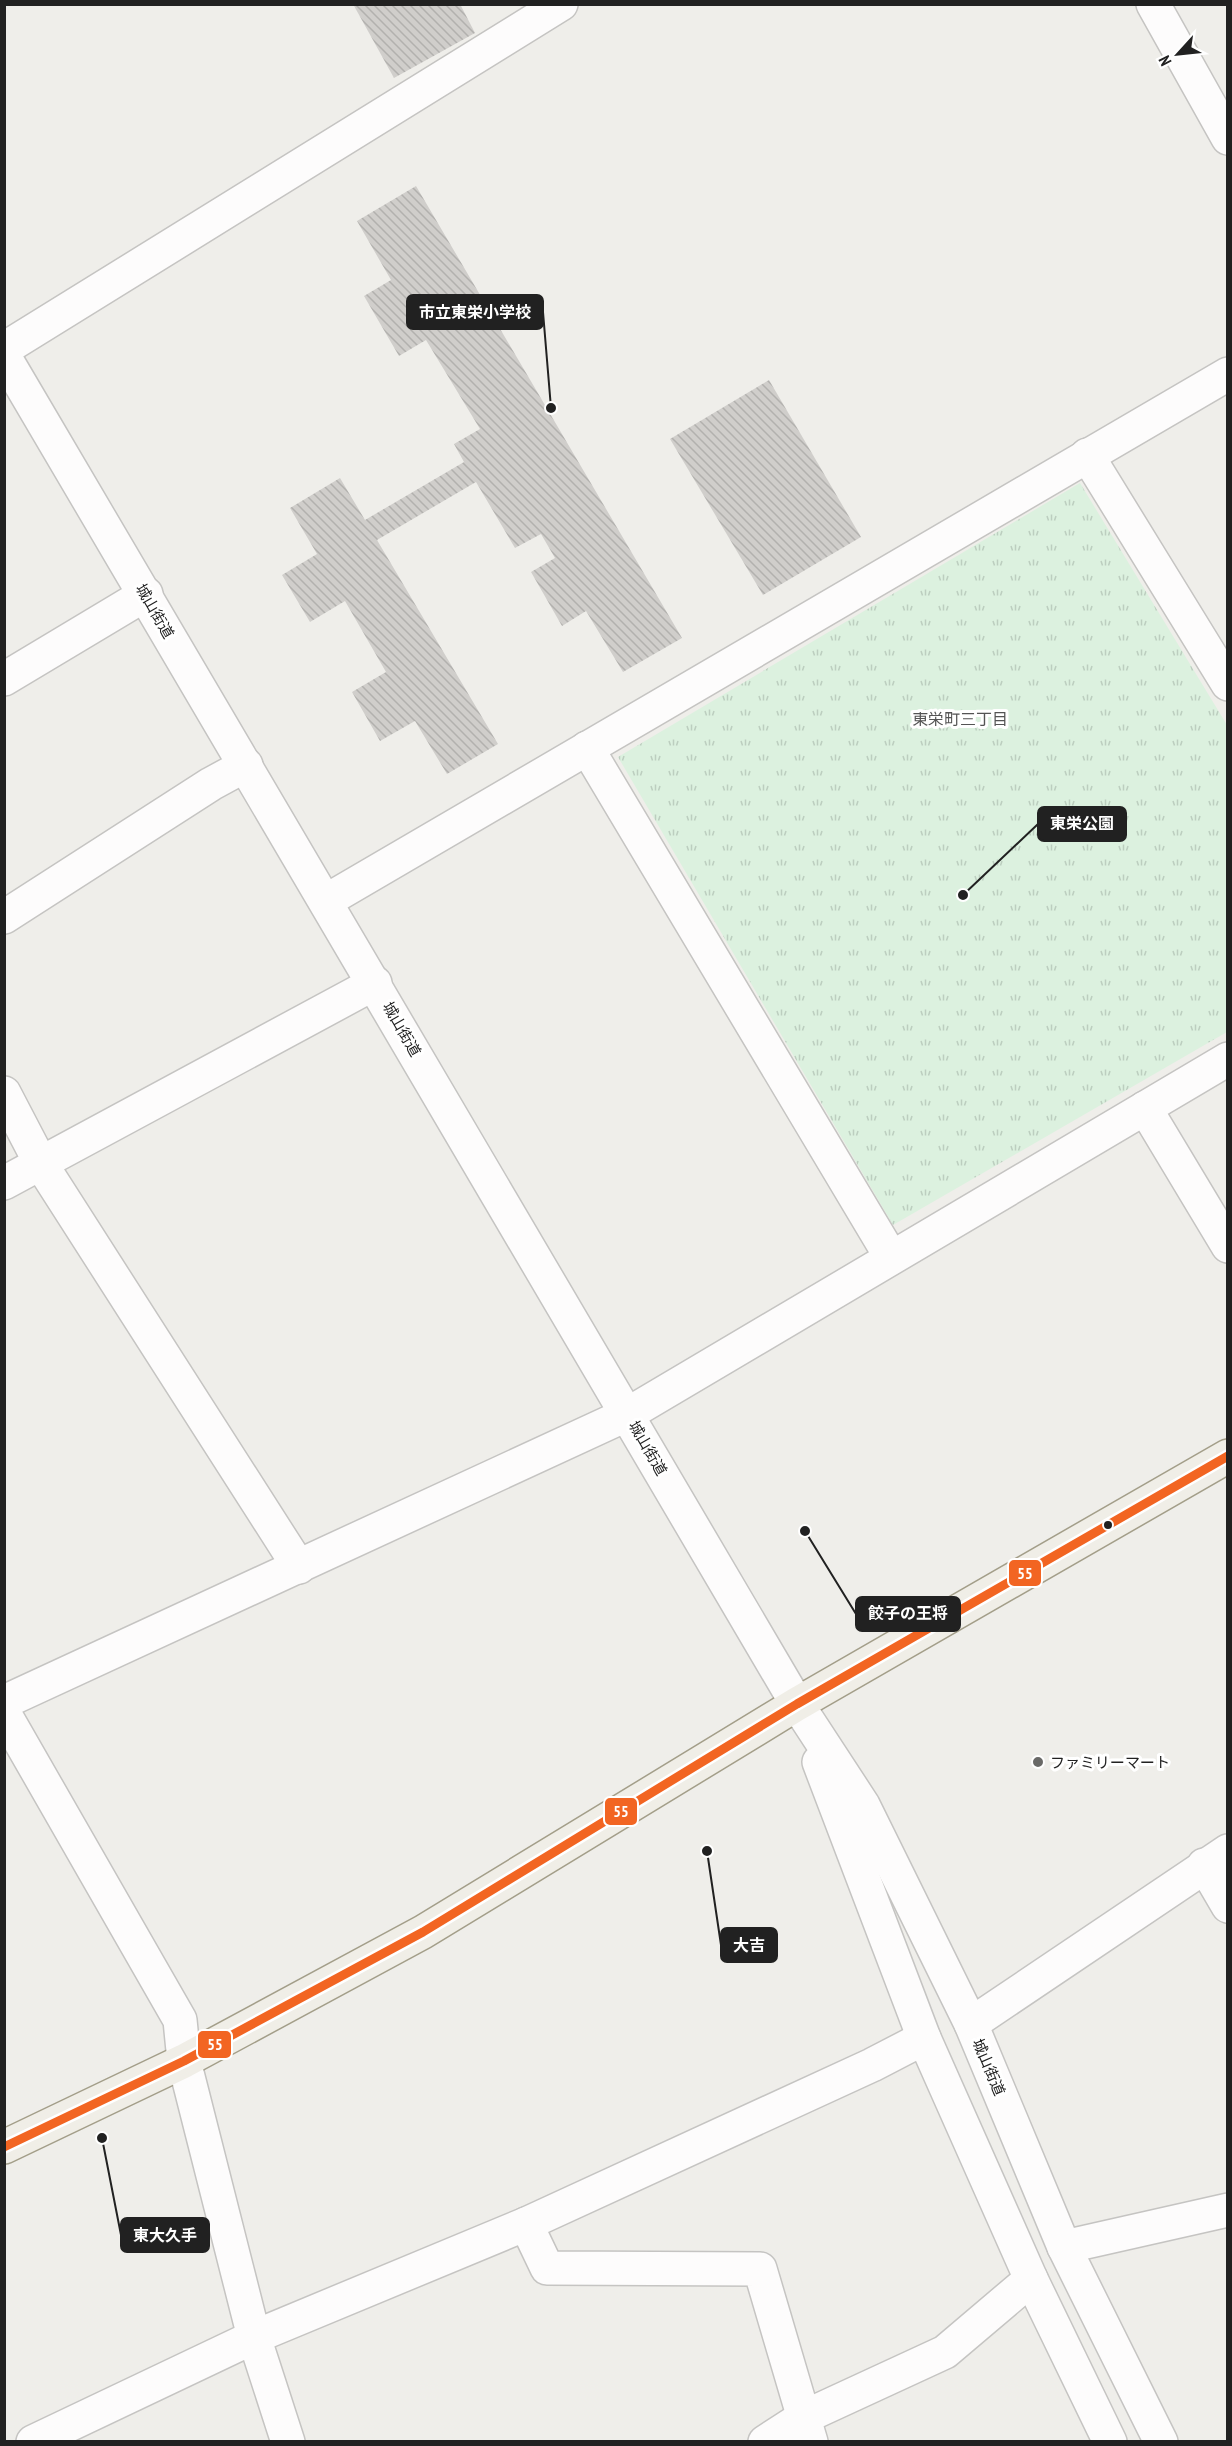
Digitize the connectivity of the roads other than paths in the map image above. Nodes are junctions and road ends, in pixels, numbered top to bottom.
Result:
1 (561, 4) edge
2 (1153, 4) edge
3 (1227, 138) edge
4 (4, 349) edge
5 (4, 356) edge
6 (1227, 374) edge
7 (1087, 455) junction
8 (146, 594) junction
9 (4, 679) edge
10 (1227, 684) edge
11 (587, 748) junction
12 (246, 765) junction
13 (326, 901) junction
14 (4, 917) edge
15 (375, 983) junction
16 (1227, 1059) edge
17 (4, 1093) edge
18 (1145, 1108) junction
19 (41, 1164) junction
20 (4, 1183) edge
21 (1227, 1245) edge
22 (891, 1257) junction
23 (628, 1414) junction
24 (1227, 1456) edge
25 (299, 1567) junction
26 (4, 1702) edge
27 (797, 1704) junction
28 (4, 1713) edge
29 (1216, 1858) edge
30 (1227, 1906) edge
31 (971, 2024) junction
32 (924, 2038) junction
33 (184, 2061) junction
34 (4, 2147) edge
35 (1227, 2210) edge
36 (526, 2224) junction
37 (1064, 2247) junction
38 (1031, 2279) junction
39 (254, 2337) junction
40 (807, 2430) edge
41 (33, 2442) edge
42 (288, 2442) edge
43 (765, 2442) edge
44 (1110, 2442) edge
45 (1161, 2442) edge

1 - 4 street
2 - 3 street
5 - 8 street, 城山街道
6 - 7 street
7 - 10 street
7 - 11 street
8 - 9 street
8 - 12 street, 城山街道
11 - 13 street
11 - 22 street
12 - 13 street, 城山街道
12 - 14 street
13 - 15 street, 城山街道
15 - 19 street
15 - 23 street, 城山街道
16 - 18 street
17 - 19 street
18 - 21 street
18 - 22 street
19 - 20 street
19 - 25 street
22 - 23 street
23 - 25 street
23 - 27 street, 城山街道
24 - 27 main road
25 - 26 street
27 - 31 street, 城山街道
27 - 32 street, 城山街道
27 - 33 main road
28 - 33 street
29 - 30 street
29 - 31 street
31 - 37 street, 城山街道
32 - 36 street
32 - 38 street, 城山街道
33 - 34 main road
33 - 39 street
35 - 37 street
36 - 39 street
36 - 40 street
37 - 45 street, 城山街道
38 - 40 street
38 - 44 street, 城山街道
39 - 41 street
39 - 42 street
40 - 43 street

